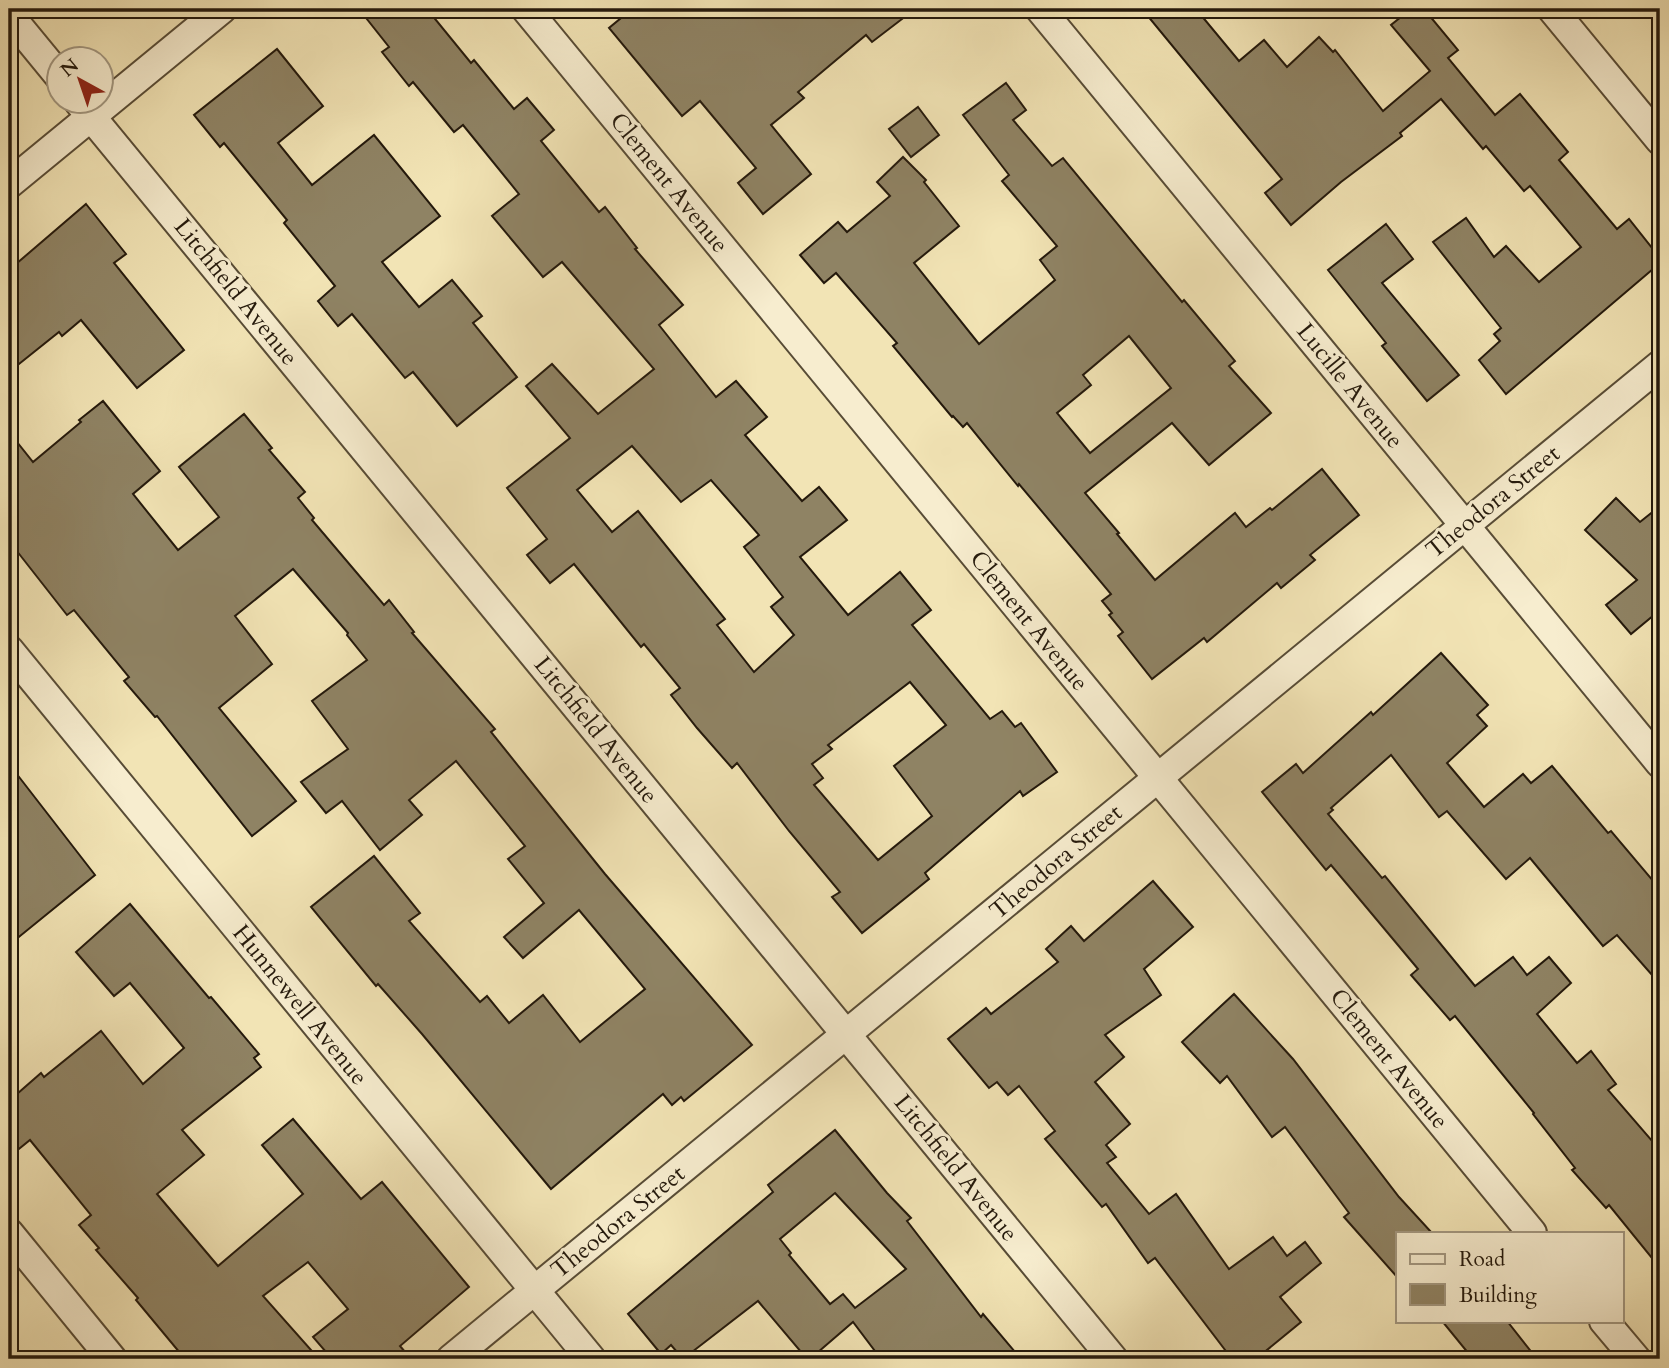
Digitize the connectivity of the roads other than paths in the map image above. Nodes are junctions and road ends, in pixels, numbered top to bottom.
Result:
1 (222, 9) edge
2 (526, 9) edge
3 (1040, 9) edge
4 (1552, 9) edge
5 (9, 15) edge
6 (46, 60) edge
7 (116, 86) edge
8 (78, 116) edge
9 (91, 116) edge
10 (1660, 140) edge
11 (9, 184) edge
12 (1660, 365) edge
13 (1465, 525) junction
14 (9, 650) edge
15 (1660, 763) edge
16 (1158, 777) junction
17 (846, 1035) junction
18 (1531, 1232) edge
19 (9, 1233) edge
20 (534, 1291) junction
21 (1605, 1322) edge
22 (112, 1359) edge
23 (451, 1359) edge
24 (590, 1359) edge
25 (1113, 1359) edge
26 (1636, 1359) edge

1 - 7 street
2 - 16 street, Clement Avenue
3 - 13 street, Lucille Avenue
4 - 10 street
5 - 6 street
8 - 11 street
9 - 17 street, Litchfield Avenue
12 - 13 street, Theodora Street
13 - 15 street, Lucille Avenue
13 - 16 street, Theodora Street
14 - 20 street, Hunnewell Avenue
16 - 17 street, Theodora Street
16 - 18 street, Clement Avenue
17 - 20 street, Theodora Street
17 - 25 street, Litchfield Avenue
19 - 22 street
20 - 23 street, Theodora Street
20 - 24 street, Hunnewell Avenue
21 - 26 street

